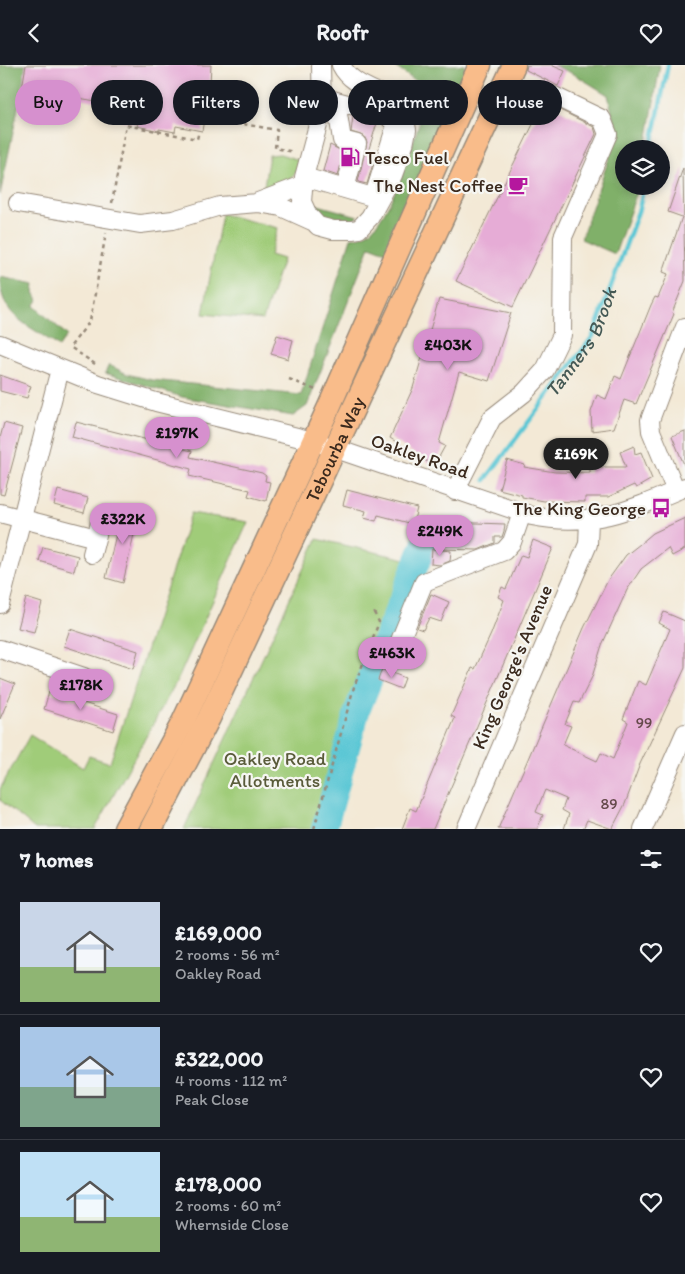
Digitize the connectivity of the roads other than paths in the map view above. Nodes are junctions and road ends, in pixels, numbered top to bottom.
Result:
1 (321, 65) edge
2 (341, 65) edge
3 (480, 65) edge
4 (514, 65) edge
5 (325, 80) edge
6 (562, 100) edge
7 (338, 101) edge
8 (319, 125) edge
9 (337, 125) edge
10 (357, 144) junction
11 (384, 159) junction
12 (303, 181) junction
13 (345, 189) junction
14 (377, 198) junction
15 (18, 203) dead end
16 (258, 203) junction
17 (312, 221) junction
18 (685, 327) edge
19 (0, 344) edge
20 (60, 369) junction
21 (313, 441) junction
22 (336, 449) junction
23 (681, 489) edge
24 (455, 491) junction
25 (0, 513) edge
26 (522, 513) junction
27 (22, 519) junction
28 (589, 520) junction
29 (96, 538) dead end
30 (0, 604) edge
31 (396, 648) dead end
32 (0, 649) edge
33 (84, 677) dead end
34 (685, 733) edge
35 (125, 829) edge
36 (150, 829) edge
37 (466, 829) edge
38 (643, 829) edge

1 - 5 street
2 - 14 street
3 - 21 main road, Tebourba Way
4 - 22 main road, Tebourba Way
6 - 24 street
7 - 11 street
8 - 12 street
9 - 10 street
10 - 11 street
10 - 13 street
11 - 14 street
12 - 13 street
12 - 16 street
12 - 17 street
13 - 14 street
14 - 17 street
15 - 16 street
16 - 17 street
18 - 23 street
19 - 20 street, Oakley Road
20 - 21 street, Oakley Road
20 - 27 street
21 - 22 street, Oakley Road
21 - 35 main road, Tebourba Way
22 - 24 street, Oakley Road
22 - 36 main road, Tebourba Way
23 - 28 street, Oakley Road
24 - 26 street, Oakley Road
25 - 27 street
26 - 28 street, Oakley Road
26 - 31 street
27 - 29 street
27 - 30 street
28 - 37 street, King George's Avenue
32 - 33 street
34 - 38 street

